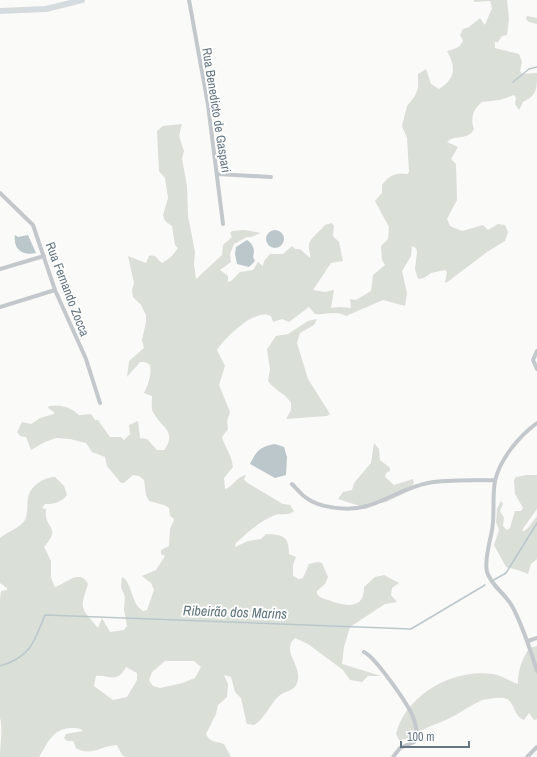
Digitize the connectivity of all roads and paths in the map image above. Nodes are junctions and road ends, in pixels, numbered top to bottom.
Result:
1 (82, 0) edge
2 (189, 0) edge
3 (0, 11) edge
4 (218, 174) junction
5 (272, 177) dead end
6 (0, 193) edge
7 (222, 224) dead end
8 (44, 256) junction
9 (0, 269) edge
10 (55, 290) junction
11 (0, 307) edge
12 (537, 351) edge
13 (537, 369) edge
14 (100, 403) dead end
15 (537, 423) edge
16 (495, 480) junction
17 (292, 484) dead end
18 (537, 638) edge
19 (528, 641) junction
20 (364, 652) dead end
21 (537, 672) edge
22 (537, 747) edge
23 (393, 757) edge
24 (527, 757) edge

1 - 3 main road
2 - 4 street, Rua Benedicto de Gaspari
4 - 5 street
4 - 7 street, Rua Benedicto de Gaspari
6 - 8 street, Rua Fernando Zocca
8 - 9 street
8 - 10 street, Rua Fernando Zocca
10 - 11 street
10 - 14 street, Rua Fernando Zocca
12 - 13 street
15 - 16 street
16 - 17 street
16 - 19 street
18 - 19 street
19 - 21 street
20 - 23 street
22 - 24 street

